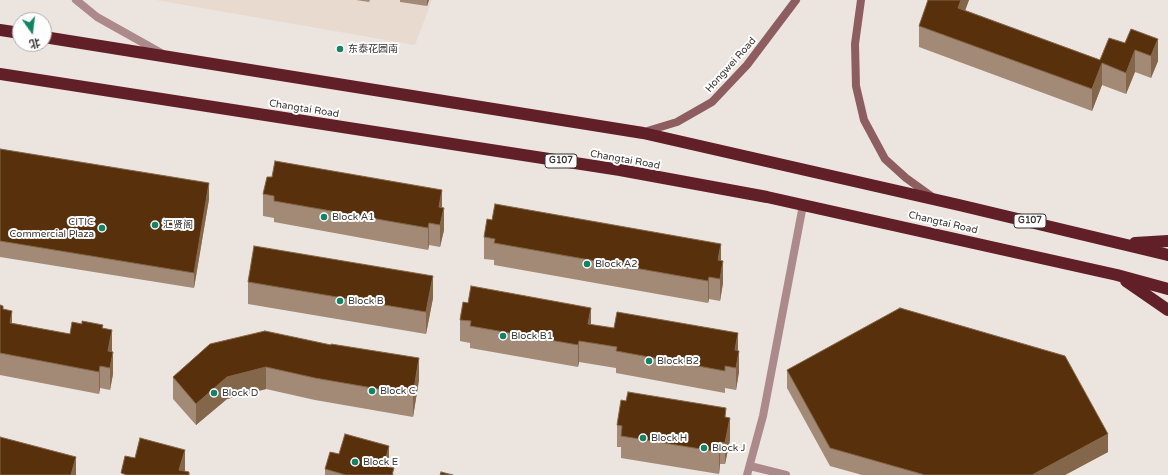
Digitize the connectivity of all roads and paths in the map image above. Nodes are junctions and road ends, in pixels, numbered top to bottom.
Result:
1 (76, 0) edge
2 (796, 0) edge
3 (860, 0) edge
4 (0, 30) edge
5 (12, 32) edge
6 (52, 38) edge
7 (173, 59) junction
8 (0, 74) edge
9 (643, 133) junction
10 (937, 200) junction
11 (803, 205) junction
12 (1168, 241) edge
13 (1122, 244) junction
14 (1168, 255) edge
15 (1117, 275) junction
16 (1168, 289) edge
17 (1168, 310) edge
18 (750, 466) junction
19 (747, 475) edge
20 (786, 475) edge

1 - 7 street
2 - 9 street, Hongwei Road
3 - 10 street
4 - 5 highway
6 - 7 highway, G107
7 - 9 highway, G107
8 - 11 highway, Changtai Road / G107
9 - 10 highway, G107
10 - 13 highway, G107
11 - 15 highway, Changtai Road / G107
11 - 18 street
12 - 13 highway
13 - 14 highway, G107
15 - 16 highway, Changtai Road / G107
15 - 17 highway
18 - 19 street
18 - 20 street

